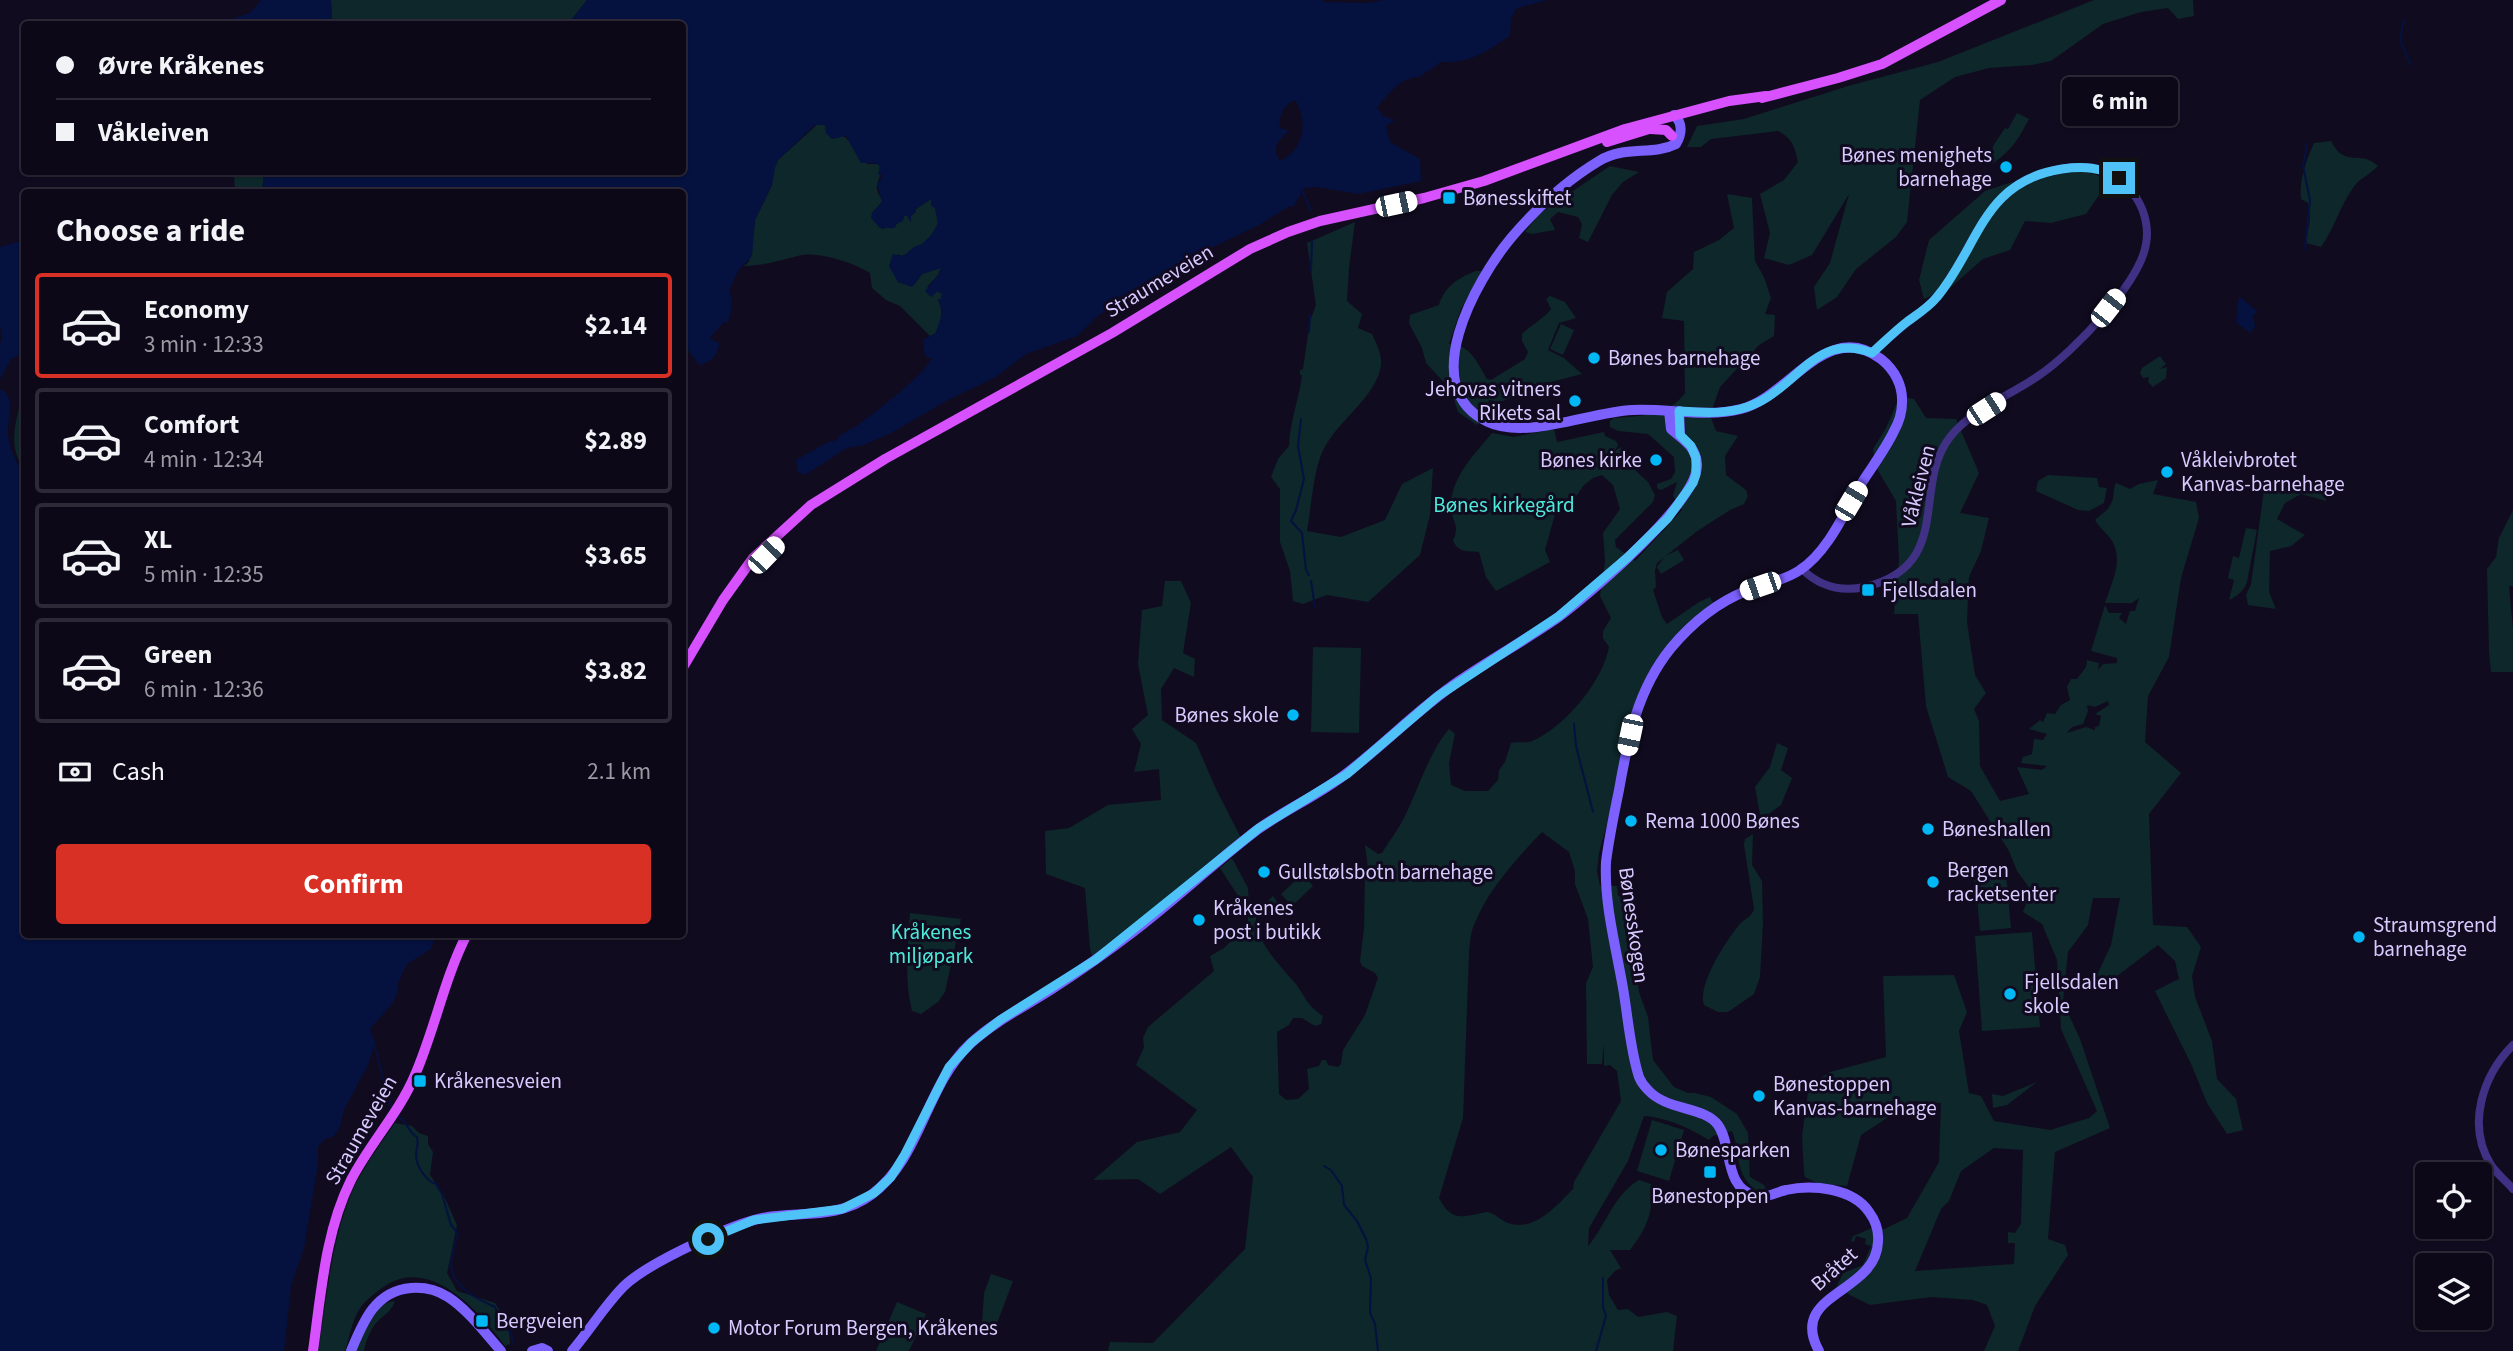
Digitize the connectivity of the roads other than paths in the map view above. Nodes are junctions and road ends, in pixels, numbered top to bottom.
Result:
1 (2001, 0) edge
2 (1675, 119) junction
3 (1651, 129) junction
4 (1672, 136) junction
5 (1664, 148) junction
6 (1528, 166) junction
7 (1872, 353) junction
8 (1674, 411) junction
9 (835, 491) junction
10 (1802, 569) junction
11 (686, 661) edge
12 (686, 669) edge
13 (465, 938) edge
14 (2513, 1045) edge
15 (2513, 1189) edge
16 (1756, 1197) joint
17 (580, 1341) junction
18 (313, 1351) edge
19 (351, 1351) edge
20 (502, 1351) edge
21 (532, 1351) edge
22 (548, 1351) edge
23 (562, 1351) edge
24 (572, 1351) edge
25 (1819, 1351) edge

1 - 2 main road, Straumeveien
2 - 3 main road, Straumeveien
2 - 4 main road
2 - 5 main road
2 - 6 main road, Straumeveien
3 - 4 main road
3 - 6 main road, Straumeveien
4 - 5 main road
5 - 8 main road
6 - 9 main road, Straumeveien
7 - 8 main road
7 - 10 main road, Bønesskogen
7 - 10 street, Våkleiven
8 - 17 main road
9 - 11 main road, Straumeveien
9 - 12 main road, Straumeveien
10 - 16 main road, Bønesskogen
13 - 18 main road, Straumeveien
14 - 15 street
16 - 25 main road, Bråtet
17 - 23 main road
17 - 24 main road
19 - 20 main road
21 - 22 main road

